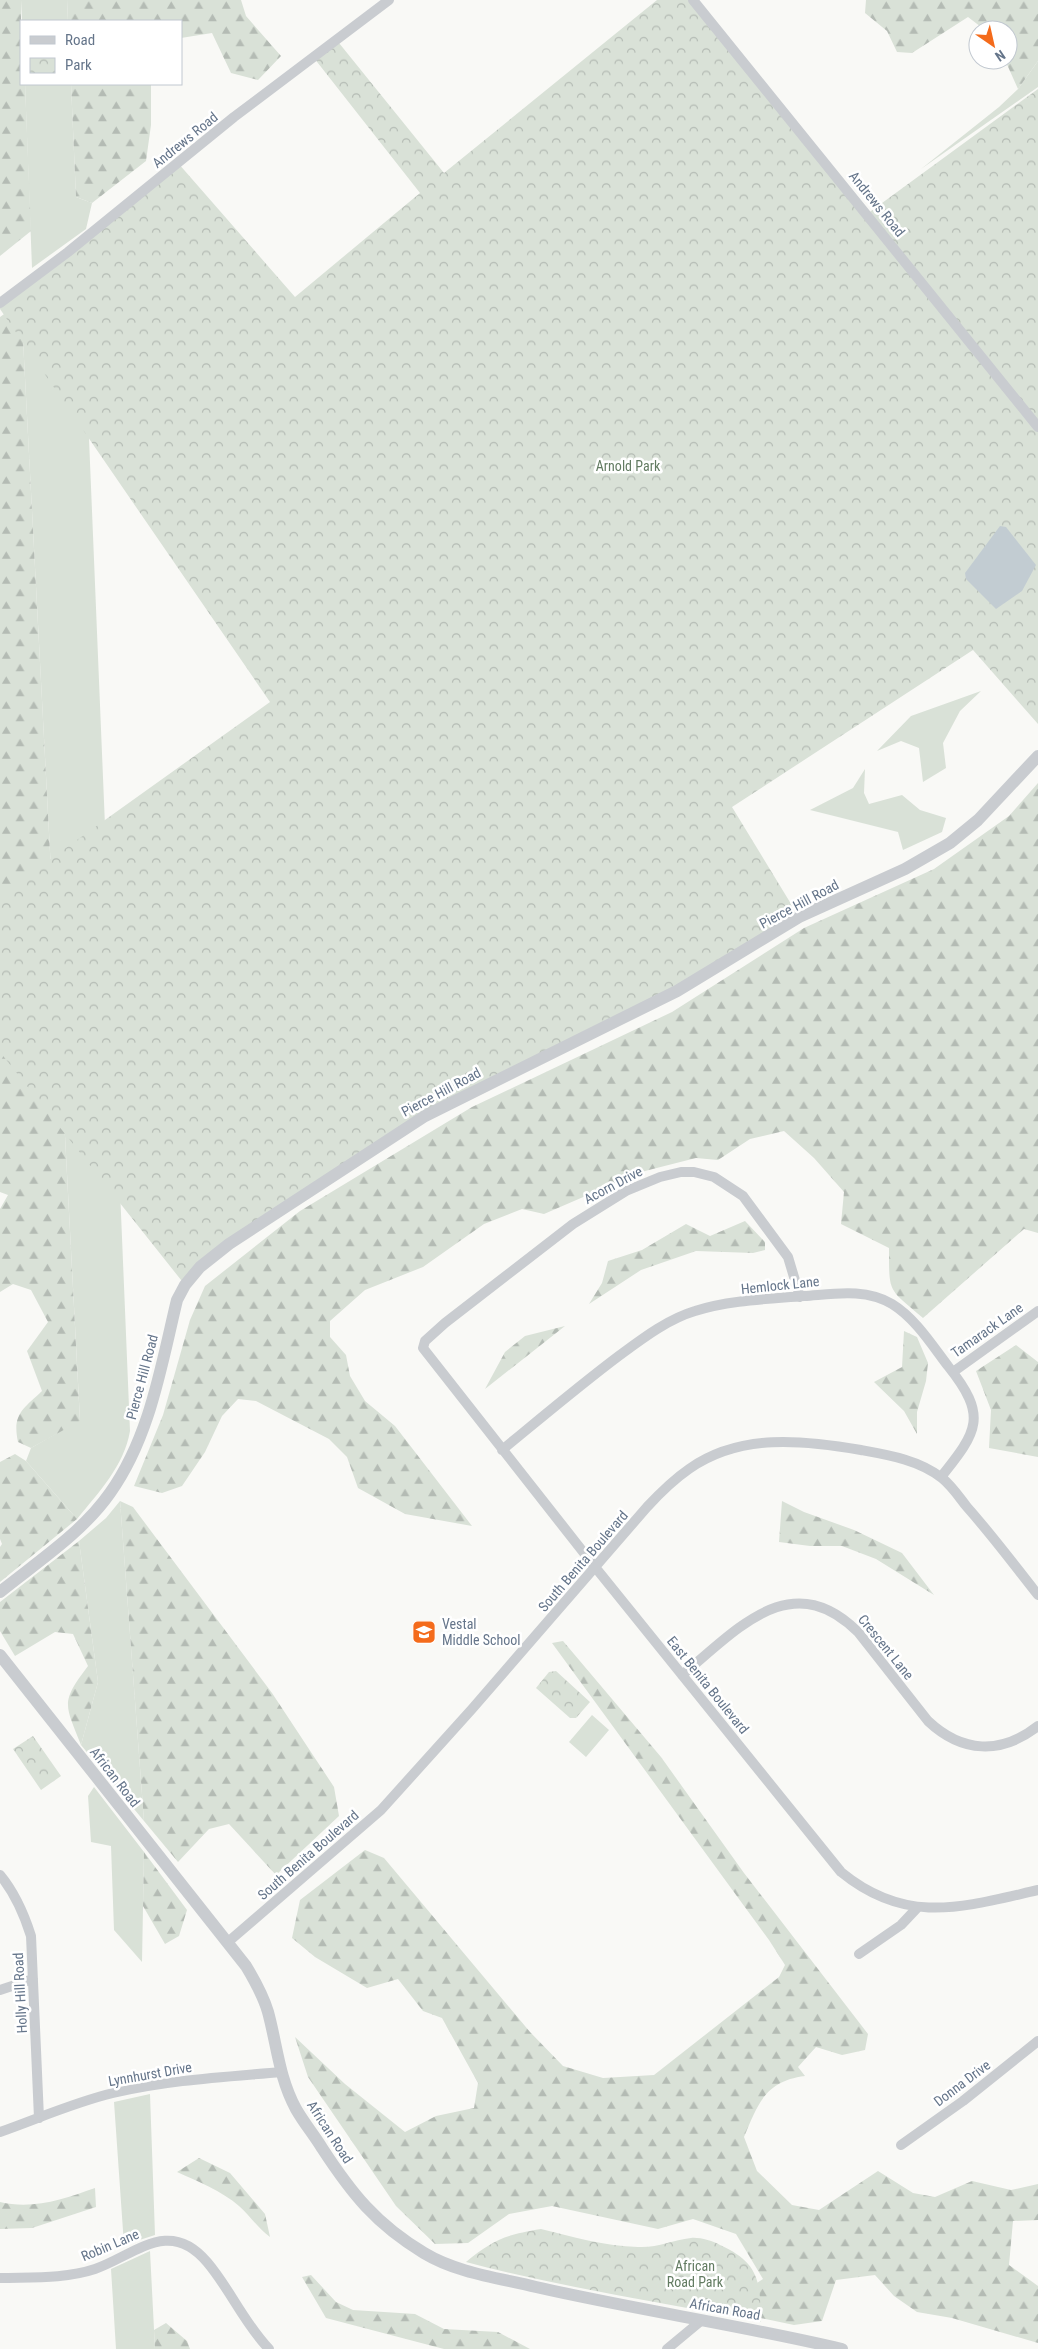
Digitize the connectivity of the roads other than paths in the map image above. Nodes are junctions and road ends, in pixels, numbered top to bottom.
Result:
1 (389, 0) edge
2 (693, 0) edge
3 (0, 303) edge
4 (1038, 427) edge
5 (1038, 756) edge
6 (800, 1297) junction
7 (1038, 1311) edge
8 (425, 1351) joint
9 (953, 1372) junction
10 (502, 1450) junction
11 (941, 1478) junction
12 (595, 1567) junction
13 (0, 1592) edge
14 (1038, 1595) edge
15 (0, 1655) edge
16 (682, 1675) junction
17 (1038, 1726) edge
18 (0, 1875) edge
19 (1038, 1890) edge
20 (917, 1908) junction
21 (228, 1942) junction
22 (859, 1954) dead end
23 (33, 1979) junction
24 (0, 1990) edge
25 (1038, 2041) edge
26 (280, 2072) junction
27 (39, 2118) junction
28 (0, 2132) edge
29 (901, 2145) dead end
30 (0, 2278) edge
31 (702, 2320) junction
32 (814, 2346) edge
33 (269, 2349) edge
34 (667, 2349) edge
35 (842, 2349) edge

1 - 3 street, Andrews Road
2 - 4 street, Andrews Road
5 - 13 street, Pierce Hill Road
6 - 8 street, Acorn Drive
6 - 9 street, Hemlock Lane
6 - 10 street, Hemlock Lane
7 - 9 street, Tamarack Lane
8 - 10 street, East Benita Boulevard
9 - 11 street, Hemlock Lane
10 - 12 street, East Benita Boulevard
11 - 12 street, South Benita Boulevard
11 - 14 street, South Benita Boulevard
12 - 16 street, East Benita Boulevard
12 - 21 street, South Benita Boulevard
15 - 21 street, African Road
16 - 17 street, Crescent Lane
16 - 20 street, East Benita Boulevard
18 - 23 street, Holly Hill Road
19 - 20 street, East Benita Boulevard
20 - 22 street
21 - 26 street, African Road
23 - 24 street
23 - 27 street, Holly Hill Road
25 - 29 street, Donna Drive
26 - 27 street, Lynnhurst Drive
26 - 31 street, African Road
27 - 28 street, Lynnhurst Drive
30 - 33 street, Robin Lane
31 - 32 street, African Road
31 - 34 street
32 - 35 street, African Road

